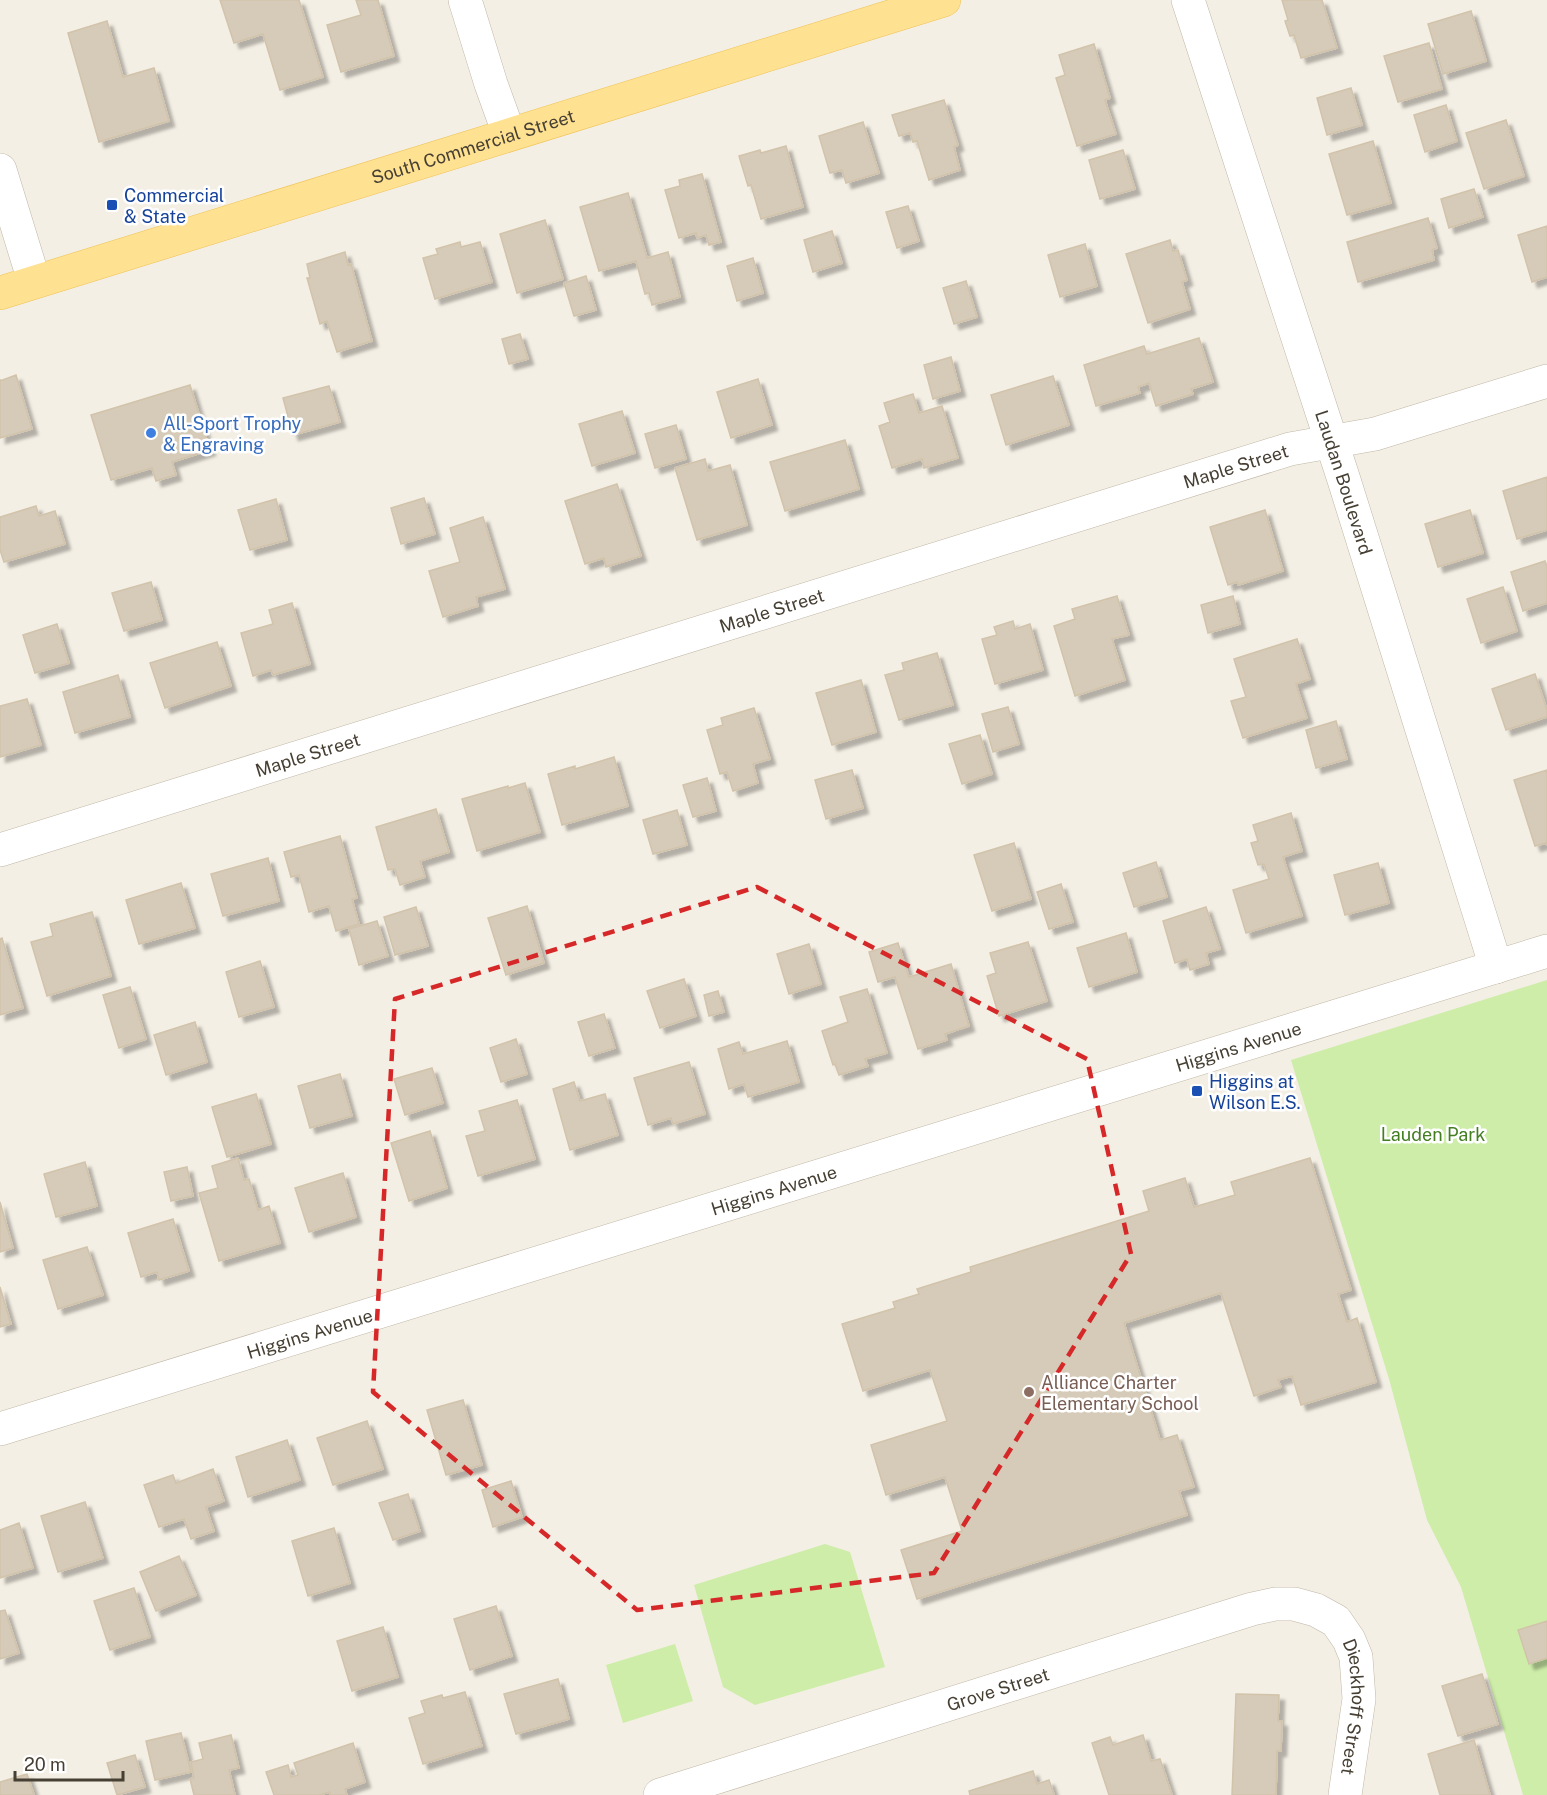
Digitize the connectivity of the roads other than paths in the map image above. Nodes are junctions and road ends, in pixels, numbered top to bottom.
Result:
1 (465, 0) edge
2 (944, 0) edge
3 (1188, 0) edge
4 (509, 134) junction
5 (0, 170) edge
6 (34, 281) junction
7 (0, 293) edge
8 (1547, 381) edge
9 (1330, 441) junction
10 (0, 850) edge
11 (1547, 951) edge
12 (1496, 967) junction
13 (0, 1429) edge
14 (1336, 1621) joint
15 (660, 1795) edge
16 (1345, 1795) edge

1 - 4 street
2 - 4 main road, South Commercial Street
3 - 9 street, Laudan Boulevard
4 - 6 main road, South Commercial Street
5 - 6 street
6 - 7 main road, South Commercial Street
8 - 9 street, Maple Street
9 - 10 street, Maple Street
9 - 12 street, Laudan Boulevard
11 - 12 street, Higgins Avenue
12 - 13 street, Higgins Avenue
14 - 15 street, Grove Street
14 - 16 street, Dieckhoff Street

